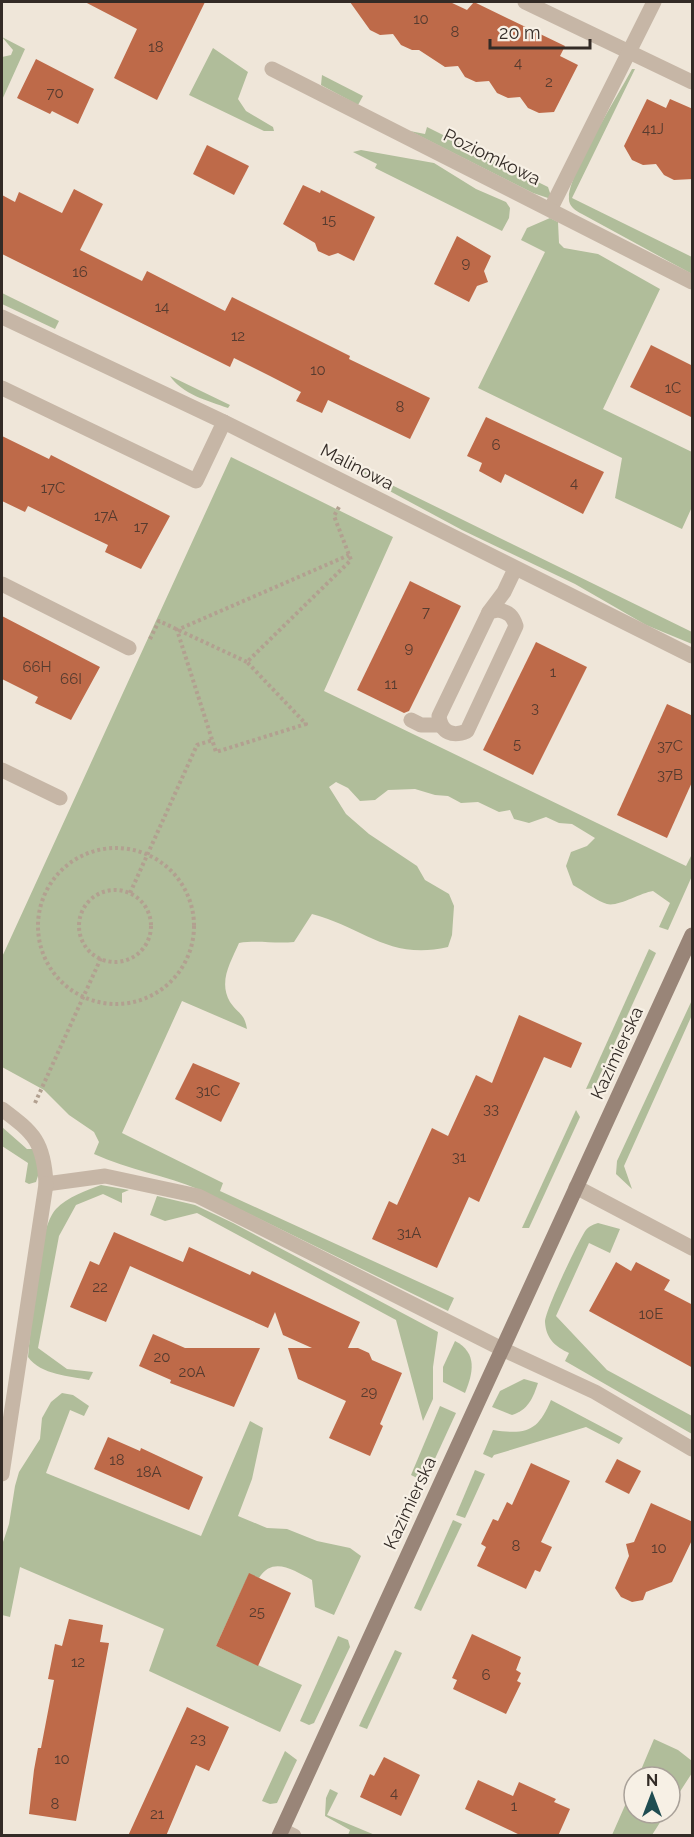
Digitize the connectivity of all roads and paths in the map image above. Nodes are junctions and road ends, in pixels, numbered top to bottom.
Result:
1 (525, 2) edge
2 (654, 2) edge
3 (629, 52) junction
4 (272, 69) dead end
5 (693, 82) edge
6 (551, 208) junction
7 (693, 282) edge
8 (2, 317) edge
9 (2, 388) edge
10 (224, 422) junction
11 (349, 484) junction
12 (349, 555) junction
13 (515, 569) junction
14 (2, 584) edge
15 (489, 612) junction
16 (177, 630) junction
17 (149, 642) dead end
18 (129, 648) dead end
19 (693, 656) edge
20 (247, 662) junction
21 (411, 720) dead end
22 (440, 725) junction
23 (213, 740) junction
24 (2, 770) edge
25 (60, 798) dead end
26 (148, 855) junction
27 (130, 893) junction
28 (693, 935) edge
29 (101, 958) junction
30 (83, 997) junction
31 (2, 1109) edge
32 (25, 1126) junction
33 (45, 1184) junction
34 (576, 1187) junction
35 (693, 1248) edge
36 (502, 1349) junction
37 (693, 1449) edge
38 (2, 1474) edge
39 (285, 1834) edge

1 - 3 street
2 - 3 street
3 - 5 street
3 - 6 street
4 - 6 street, Poziomkowa
6 - 7 street, Poziomkowa
8 - 10 street, Malinowa
9 - 10 street
10 - 11 street, Malinowa
11 - 12 path
11 - 13 street, Malinowa
12 - 16 path
12 - 20 path
13 - 15 street
13 - 19 street, Malinowa
14 - 18 street
15 - 22 street
15 - 22 street
16 - 17 path
16 - 20 path
16 - 23 path
20 - 23 path
21 - 22 street
23 - 26 path
24 - 25 street
26 - 27 path
26 - 30 path
26 - 30 path
27 - 29 path
27 - 29 path
28 - 34 street, Kazimierska
29 - 30 path
30 - 32 path
31 - 32 street
32 - 33 street
33 - 36 street
33 - 38 street
34 - 35 street
34 - 36 street, Kazimierska
36 - 37 street
36 - 39 street, Kazimierska

